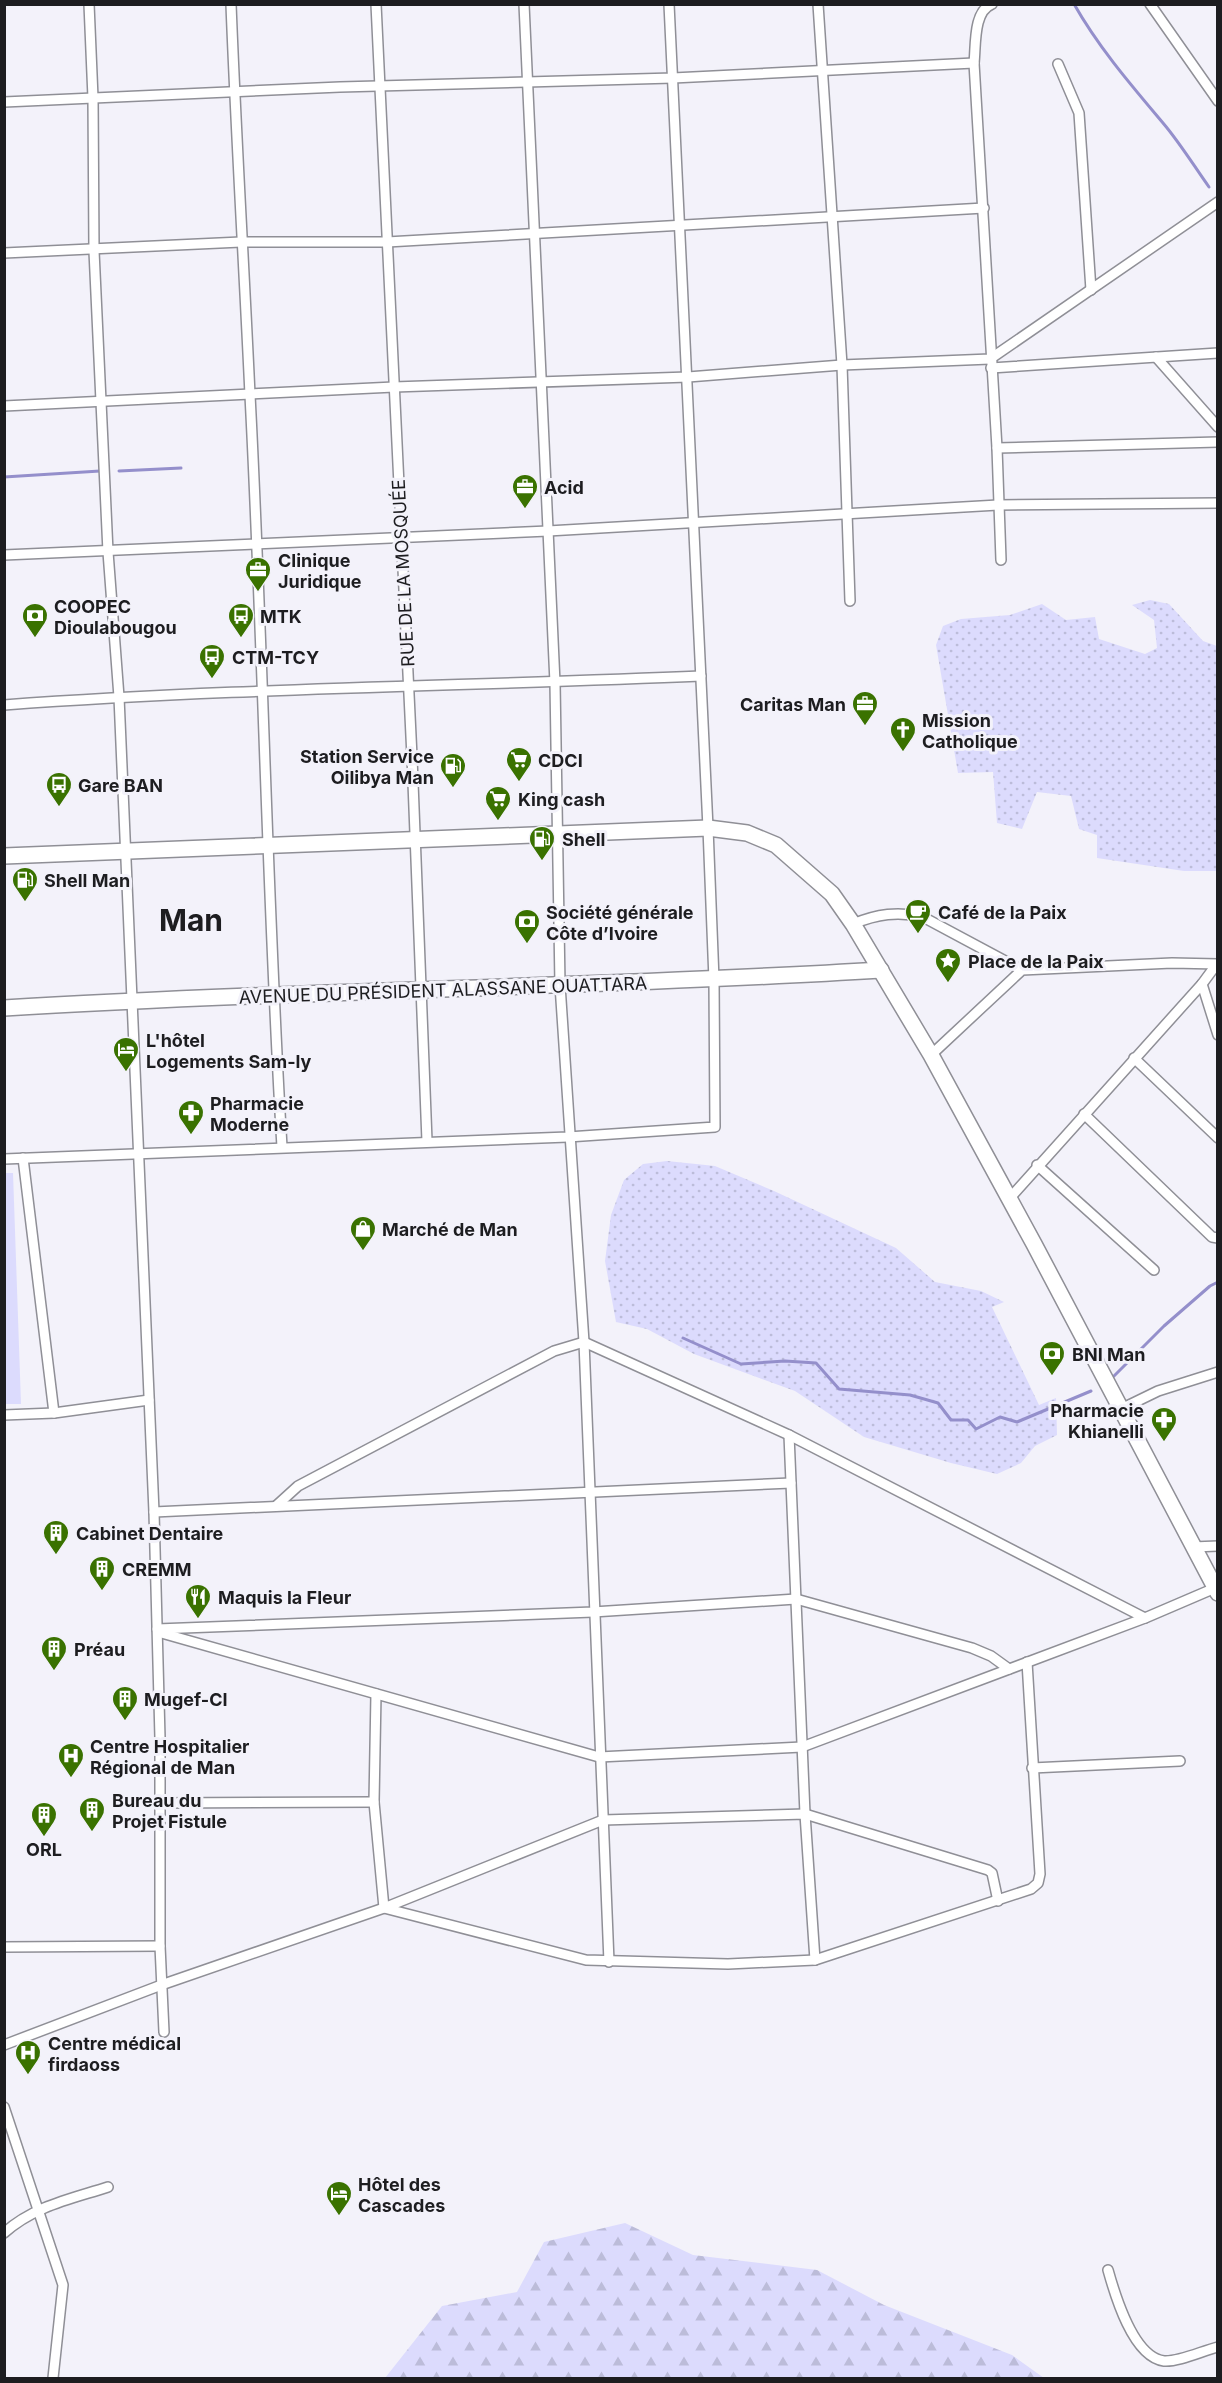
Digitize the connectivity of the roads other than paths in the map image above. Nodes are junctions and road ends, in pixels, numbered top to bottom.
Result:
1 (89, 4) edge
2 (231, 4) edge
3 (376, 4) edge
4 (524, 4) edge
5 (669, 4) edge
6 (818, 4) edge
7 (992, 4) edge
8 (1150, 4) edge
9 (974, 63) junction
10 (1058, 64) dead end
11 (820, 69) junction
12 (673, 78) junction
13 (526, 82) junction
14 (380, 86) junction
15 (234, 93) junction
16 (93, 98) junction
17 (1218, 101) edge
18 (4, 102) edge
19 (1218, 202) edge
20 (984, 208) junction
21 (830, 217) junction
22 (680, 225) junction
23 (535, 234) junction
24 (241, 242) junction
25 (387, 242) junction
26 (94, 250) junction
27 (4, 253) edge
28 (1090, 290) junction
29 (1218, 353) edge
30 (1156, 357) junction
31 (990, 364) junction
32 (842, 365) junction
33 (688, 377) junction
34 (541, 382) junction
35 (394, 387) junction
36 (250, 395) junction
37 (102, 403) junction
38 (4, 406) edge
39 (1218, 427) edge
40 (1218, 442) edge
41 (997, 448) junction
42 (1218, 503) edge
43 (998, 505) junction
44 (847, 512) junction
45 (695, 523) junction
46 (548, 531) junction
47 (401, 537) junction
48 (256, 544) junction
49 (108, 552) junction
50 (4, 555) edge
51 (1001, 560) dead end
52 (850, 601) dead end
53 (701, 676) junction
54 (555, 683) junction
55 (408, 684) junction
56 (262, 691) junction
57 (119, 697) junction
58 (4, 705) edge
59 (708, 828) junction
60 (556, 834) junction
61 (415, 840) junction
62 (268, 846) junction
63 (125, 851) junction
64 (4, 856) edge
65 (854, 924) junction
66 (1217, 965) edge
67 (881, 970) junction
68 (1022, 970) junction
69 (714, 980) junction
70 (1202, 984) junction
71 (560, 985) junction
72 (422, 989) junction
73 (273, 995) junction
74 (132, 1001) junction
75 (4, 1008) edge
76 (1218, 1035) edge
77 (931, 1055) junction
78 (1134, 1058) junction
79 (1084, 1114) junction
80 (1216, 1134) edge
81 (568, 1137) junction
82 (427, 1141) junction
83 (282, 1147) junction
84 (138, 1153) junction
85 (23, 1158) junction
86 (4, 1159) edge
87 (1037, 1165) junction
88 (1009, 1199) junction
89 (1218, 1238) edge
90 (1154, 1270) dead end
91 (584, 1342) junction
92 (1218, 1372) edge
93 (149, 1400) junction
94 (1120, 1409) junction
95 (54, 1413) junction
96 (4, 1415) edge
97 (789, 1436) junction
98 (791, 1484) junction
99 (590, 1492) junction
100 (276, 1506) junction
101 (153, 1512) junction
102 (1218, 1546) edge
103 (1193, 1547) junction
104 (1216, 1590) edge
105 (796, 1599) junction
106 (593, 1612) junction
107 (1145, 1618) junction
108 (157, 1630) junction
109 (1027, 1662) junction
110 (1010, 1669) junction
111 (376, 1694) junction
112 (802, 1747) junction
113 (599, 1757) junction
114 (1179, 1761) dead end
115 (1032, 1768) junction
116 (374, 1802) junction
117 (161, 1803) junction
118 (805, 1814) junction
119 (603, 1820) junction
120 (998, 1901) junction
121 (384, 1908) junction
122 (4, 1947) edge
123 (160, 1947) junction
124 (815, 1960) junction
125 (609, 1962) junction
126 (164, 1984) junction
127 (164, 2032) dead end
128 (4, 2045) edge
129 (4, 2107) edge
130 (108, 2187) dead end
131 (39, 2209) junction
132 (4, 2233) edge
133 (1108, 2270) dead end
134 (1218, 2347) edge
135 (53, 2379) edge

1 - 16 street
2 - 15 street
3 - 14 street, RUE DE LA MOSQUÉE
4 - 13 street
5 - 12 street
6 - 11 street
7 - 9 street
8 - 17 street
9 - 11 street
9 - 20 street
10 - 28 street
11 - 12 street
11 - 21 street
12 - 13 street
12 - 22 street
13 - 14 street
13 - 23 street
14 - 15 street
14 - 25 street, RUE DE LA MOSQUÉE
15 - 16 street
15 - 24 street
16 - 18 street
16 - 26 street
19 - 28 street
20 - 21 street
20 - 31 street
21 - 22 street
21 - 32 street
22 - 23 street
22 - 33 street
23 - 25 street
23 - 34 street
24 - 25 street
24 - 26 street
24 - 36 street
25 - 35 street, RUE DE LA MOSQUÉE
26 - 27 street
26 - 37 street
28 - 31 street
29 - 30 street
30 - 31 street
30 - 39 street
31 - 32 street
31 - 41 street
32 - 33 street
32 - 44 street
33 - 34 street
33 - 45 street
34 - 35 street
34 - 46 street
35 - 36 street
35 - 47 street, RUE DE LA MOSQUÉE
36 - 37 street
36 - 48 street
37 - 38 street
37 - 49 street
40 - 41 street
41 - 43 street
42 - 43 street
43 - 44 street
43 - 51 street
44 - 45 street
44 - 52 street
45 - 46 street
45 - 53 street
46 - 47 street
46 - 54 street
47 - 48 street
47 - 55 street, RUE DE LA MOSQUÉE
48 - 49 street
48 - 56 street
49 - 50 street
49 - 57 street
53 - 54 street
53 - 59 street
54 - 55 street
54 - 60 street
55 - 56 street
55 - 61 street, RUE DE LA MOSQUÉE
56 - 57 street
56 - 62 street
57 - 58 street
57 - 63 street
59 - 60 main road
59 - 65 main road
59 - 69 street
60 - 61 main road
60 - 71 street
61 - 62 main road
61 - 72 street, RUE DE LA MOSQUÉE
62 - 63 main road
62 - 73 street
63 - 64 main road
63 - 74 street
65 - 67 main road
65 - 68 street
66 - 68 street
66 - 70 street
67 - 69 main road, AVENUE DU PRÉSIDENT ALASSANE OUATTARA
67 - 77 main road
68 - 77 street
69 - 71 main road, AVENUE DU PRÉSIDENT ALASSANE OUATTARA
69 - 81 street
70 - 76 street
70 - 78 street
71 - 72 main road, AVENUE DU PRÉSIDENT ALASSANE OUATTARA
71 - 81 street
72 - 73 main road, AVENUE DU PRÉSIDENT ALASSANE OUATTARA
72 - 82 street, RUE DE LA MOSQUÉE
73 - 74 main road, AVENUE DU PRÉSIDENT ALASSANE OUATTARA
73 - 83 street
74 - 75 main road, AVENUE DU PRÉSIDENT ALASSANE OUATTARA
74 - 84 street
77 - 88 main road
78 - 79 street
78 - 80 street
79 - 87 street
79 - 89 street
81 - 82 street
81 - 91 street
82 - 83 street
83 - 84 street
84 - 85 street
84 - 93 street
85 - 86 street
85 - 95 street
87 - 88 street
87 - 90 street
88 - 94 main road
91 - 97 street
91 - 99 street
91 - 100 street
92 - 94 street
93 - 95 street
93 - 101 street
94 - 103 main road
95 - 96 street
97 - 98 street
97 - 107 street
98 - 99 street
98 - 105 street
99 - 100 street
99 - 106 street
100 - 101 street
101 - 108 street
102 - 103 street
103 - 104 main road
104 - 107 street
105 - 106 street
105 - 110 street
105 - 112 street
106 - 108 street
106 - 113 street
107 - 109 street
108 - 111 street
108 - 117 street
109 - 110 street
109 - 115 street
110 - 112 street
111 - 113 street
111 - 116 street
112 - 113 street
112 - 118 street
113 - 119 street
114 - 115 street
115 - 120 street
116 - 117 street
116 - 121 street
117 - 123 street
118 - 119 street
118 - 120 street
118 - 124 street
119 - 121 street
119 - 125 street
120 - 124 street
121 - 125 street
121 - 126 street
122 - 123 street
123 - 126 street
124 - 125 street
126 - 127 street
126 - 128 street
129 - 131 street
130 - 131 street
131 - 132 street
131 - 135 street
133 - 134 street

